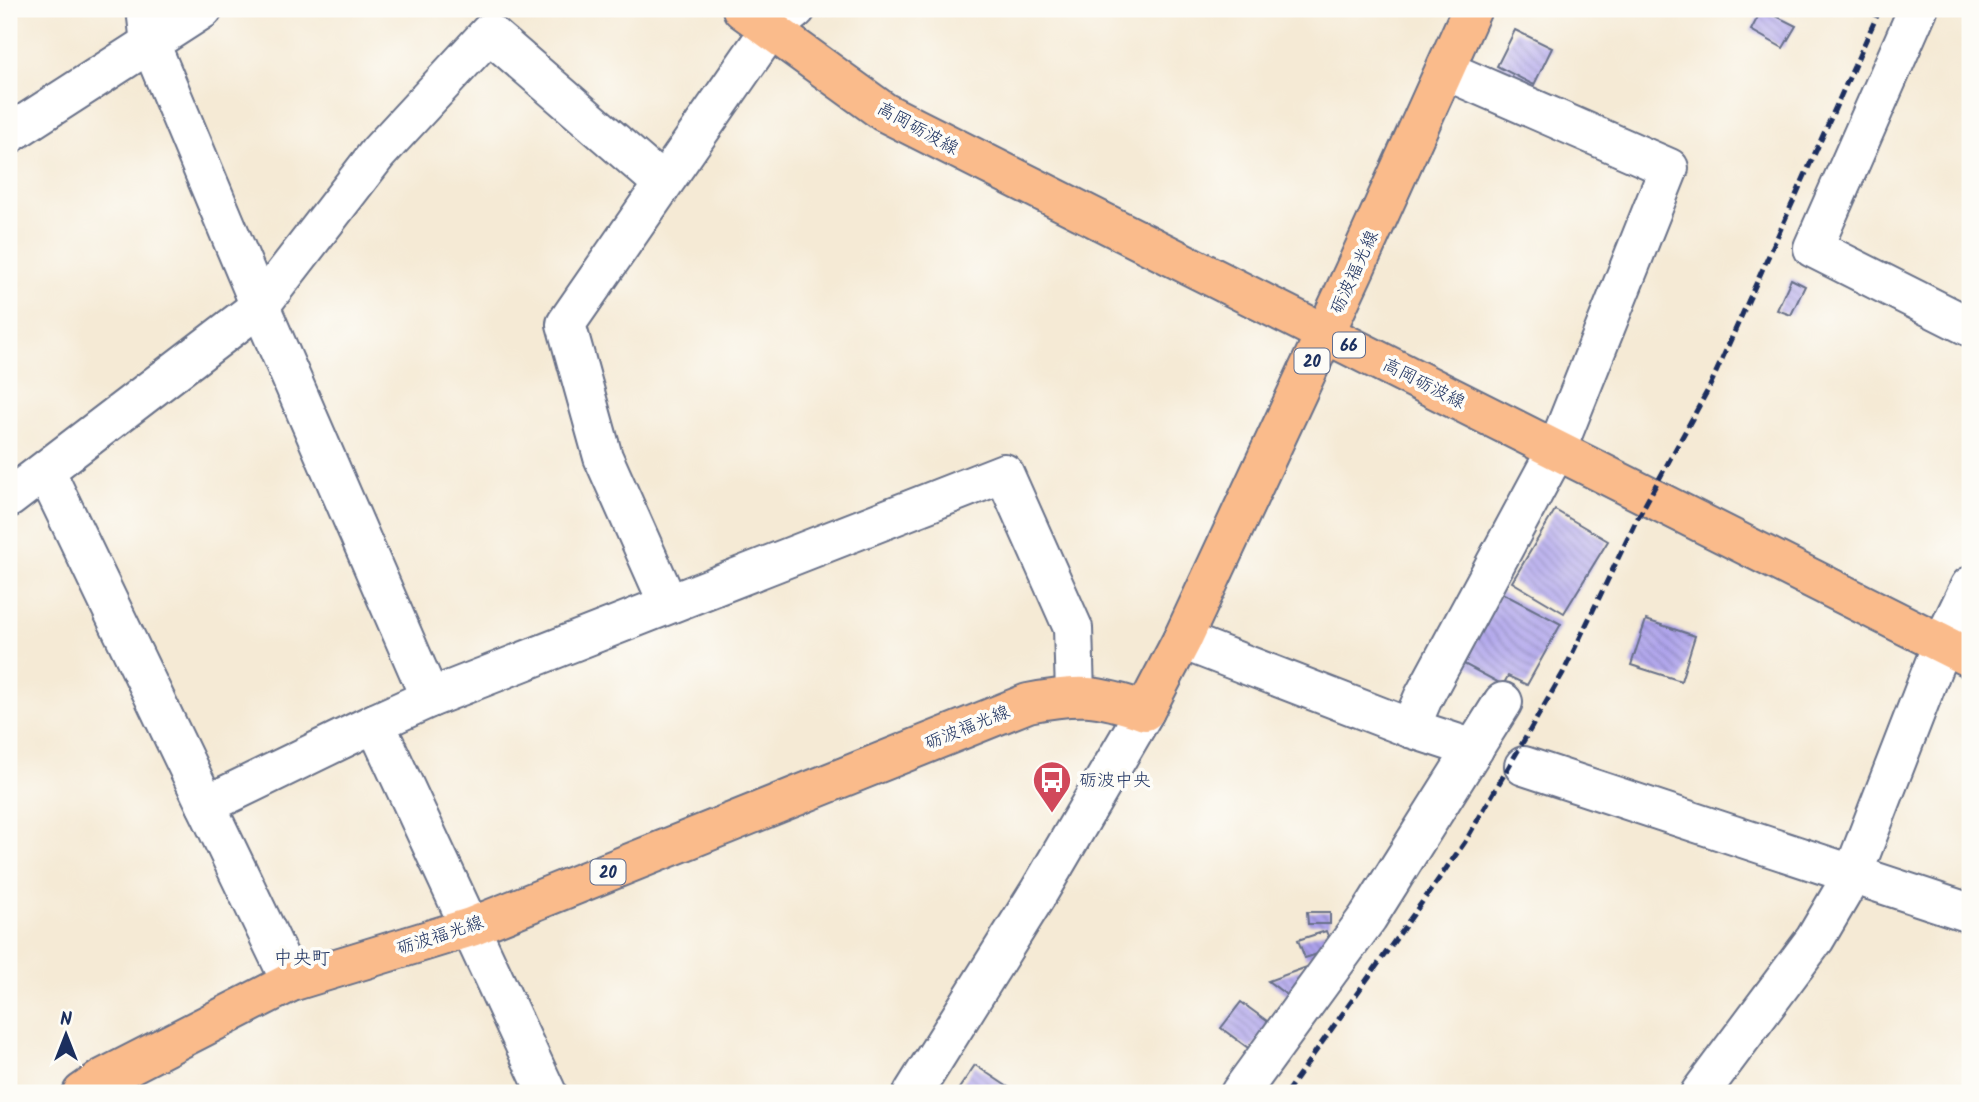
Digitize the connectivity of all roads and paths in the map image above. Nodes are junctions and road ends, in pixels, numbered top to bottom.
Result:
1 (202, 9) edge
2 (1472, 9) edge
3 (1917, 9) edge
4 (769, 16) edge
5 (148, 26) edge
6 (1447, 71) junction
7 (9, 134) edge
8 (663, 183) junction
9 (260, 306) junction
10 (1970, 327) edge
11 (1325, 333) junction
12 (1556, 451) junction
13 (46, 472) junction
14 (9, 498) edge
15 (1970, 586) edge
16 (668, 603) junction
17 (1182, 640) junction
18 (1956, 651) edge
19 (1075, 694) junction
20 (430, 698) junction
21 (1503, 702) dead end
22 (1145, 711) junction
23 (375, 723) junction
24 (1410, 728) junction
25 (1474, 749) junction
26 (1524, 766) dead end
27 (206, 804) junction
28 (1852, 876) junction
29 (1970, 913) edge
30 (471, 926) junction
31 (291, 982) junction
32 (82, 1093) edge
33 (547, 1093) edge
34 (914, 1093) edge
35 (1240, 1093) edge
36 (1700, 1093) edge

1 - 5 street
2 - 6 main road, 砺波福光線 / 20
3 - 10 street
4 - 8 street
4 - 11 main road, 高岡砺波線 / 66
5 - 7 street
5 - 9 street
6 - 11 main road, 砺波福光線 / 20
6 - 12 street
8 - 9 street
8 - 16 street
9 - 13 street
9 - 20 street
11 - 12 main road, 高岡砺波線 / 66
11 - 17 main road, 砺波福光線 / 20
12 - 18 main road, 高岡砺波線 / 66
12 - 24 street
13 - 14 street
13 - 27 street
15 - 18 street
16 - 19 street
16 - 20 street
17 - 22 main road, 砺波福光線 / 20
17 - 24 street
18 - 28 street
19 - 22 main road, 砺波福光線 / 20
19 - 30 main road, 砺波福光線 / 20
20 - 23 street
21 - 25 street
22 - 34 street
23 - 27 street
23 - 30 street
24 - 25 street
25 - 35 street
26 - 28 street
27 - 31 street
28 - 29 street
28 - 36 street
30 - 31 main road, 砺波福光線 / 20
30 - 33 street
31 - 32 main road, 砺波福光線 / 20

